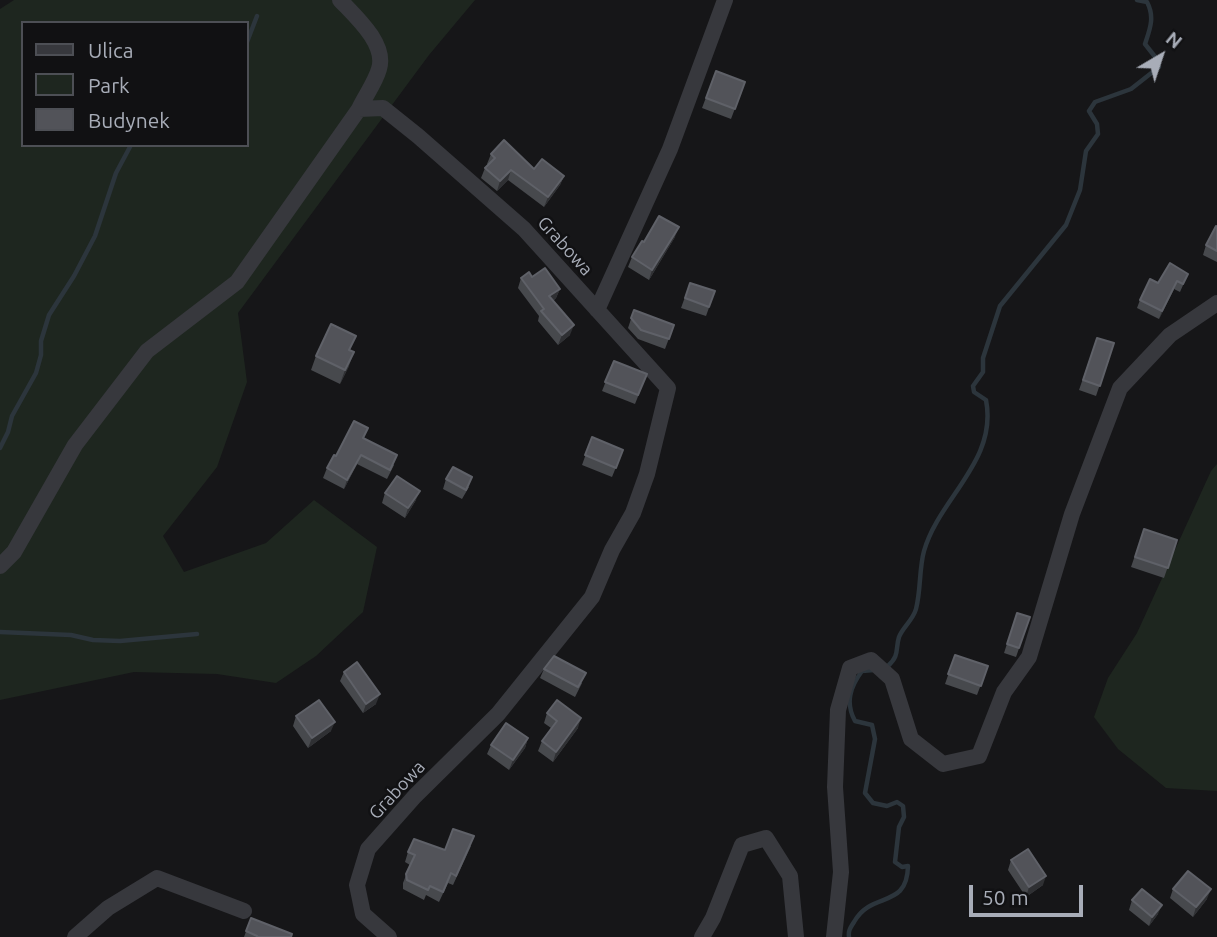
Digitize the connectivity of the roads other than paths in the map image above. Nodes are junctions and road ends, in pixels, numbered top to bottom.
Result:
1 (340, 0) edge
2 (725, 0) edge
3 (359, 108) junction
4 (1217, 303) edge
5 (597, 310) junction
6 (0, 566) edge
7 (244, 911) dead end
8 (75, 937) edge
9 (389, 937) edge
10 (702, 937) edge
11 (796, 937) edge
12 (834, 937) edge

1 - 3 street
2 - 5 street
3 - 5 street, Grabowa
3 - 6 street
4 - 12 street
5 - 9 street, Grabowa
7 - 8 street
10 - 11 street

